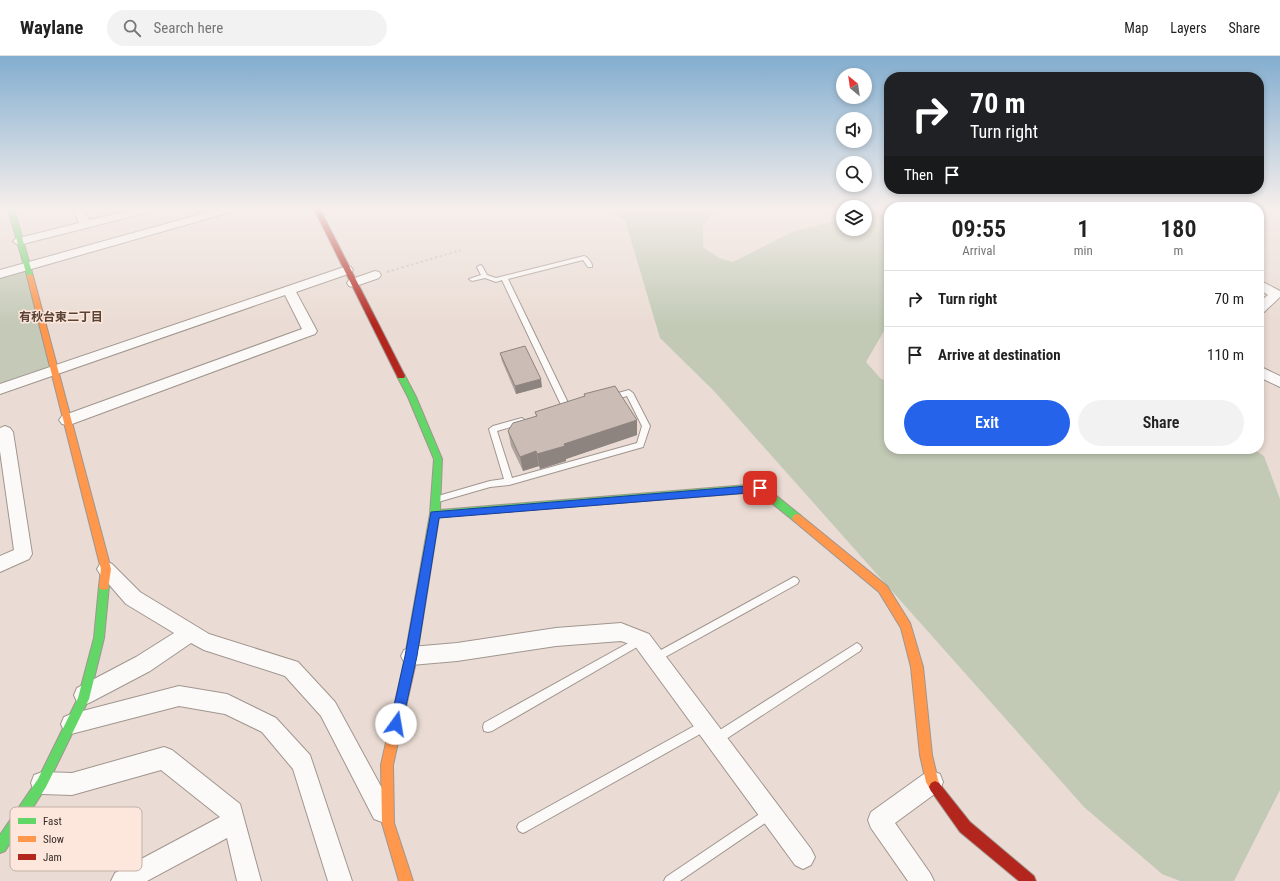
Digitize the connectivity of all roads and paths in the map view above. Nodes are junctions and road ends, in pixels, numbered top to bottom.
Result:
1 (21, 248) edge
2 (93, 248) edge
3 (336, 248) edge
4 (461, 250) dead end
5 (27, 266) junction
6 (590, 266) dead end
7 (480, 267) dead end
8 (347, 270) junction
9 (0, 274) edge
10 (375, 275) joint
11 (485, 276) junction
12 (504, 278) junction
13 (472, 279) dead end
14 (353, 283) junction
15 (1264, 287) edge
16 (289, 290) junction
17 (1264, 305) edge
18 (54, 371) junction
19 (1264, 374) edge
20 (1280, 382) edge
21 (0, 389) edge
22 (598, 401) edge
23 (568, 409) edge
24 (530, 419) edge
25 (67, 420) junction
26 (0, 434) edge
27 (508, 482) junction
28 (437, 500) junction
29 (435, 514) junction
30 (0, 564) edge
31 (106, 569) junction
32 (794, 581) dead end
33 (190, 633) junction
34 (642, 640) junction
35 (858, 648) dead end
36 (411, 656) junction
37 (655, 658) junction
38 (84, 695) junction
39 (71, 724) junction
40 (488, 728) dead end
41 (710, 732) junction
42 (932, 782) junction
43 (42, 783) junction
44 (26, 807) edge
45 (770, 813) junction
46 (234, 822) junction
47 (388, 823) junction
48 (523, 827) dead end
49 (10, 831) edge
50 (0, 846) edge
51 (803, 857) dead end
52 (142, 870) edge
53 (141, 871) edge
54 (122, 881) edge
55 (248, 881) edge
56 (340, 881) edge
57 (406, 881) edge
58 (670, 881) edge
59 (922, 881) edge
60 (1029, 881) edge

1 - 5 street
2 - 5 street
3 - 8 street
4 - 10 path
5 - 9 street
5 - 18 street
6 - 12 lane
7 - 11 lane
8 - 14 street
8 - 16 street
10 - 14 street
11 - 12 lane
11 - 13 lane
12 - 23 lane
14 - 28 street
15 - 17 street
16 - 18 street
16 - 25 street
18 - 21 street
18 - 25 street
19 - 20 street
22 - 27 lane
24 - 27 lane
25 - 31 street
26 - 30 street
27 - 28 lane
28 - 29 street
29 - 36 street
29 - 42 street
31 - 33 street
31 - 38 street
32 - 37 lane
33 - 38 street
33 - 47 street
34 - 36 street
34 - 37 street
34 - 40 lane
35 - 41 lane
36 - 47 street
37 - 41 street
38 - 39 street
39 - 43 street
39 - 56 street
41 - 45 street
41 - 48 lane
42 - 59 street
42 - 60 street
43 - 44 street
43 - 46 street
45 - 51 street
45 - 58 lane
46 - 52 street
46 - 55 street
47 - 57 street
49 - 50 street
53 - 54 street

